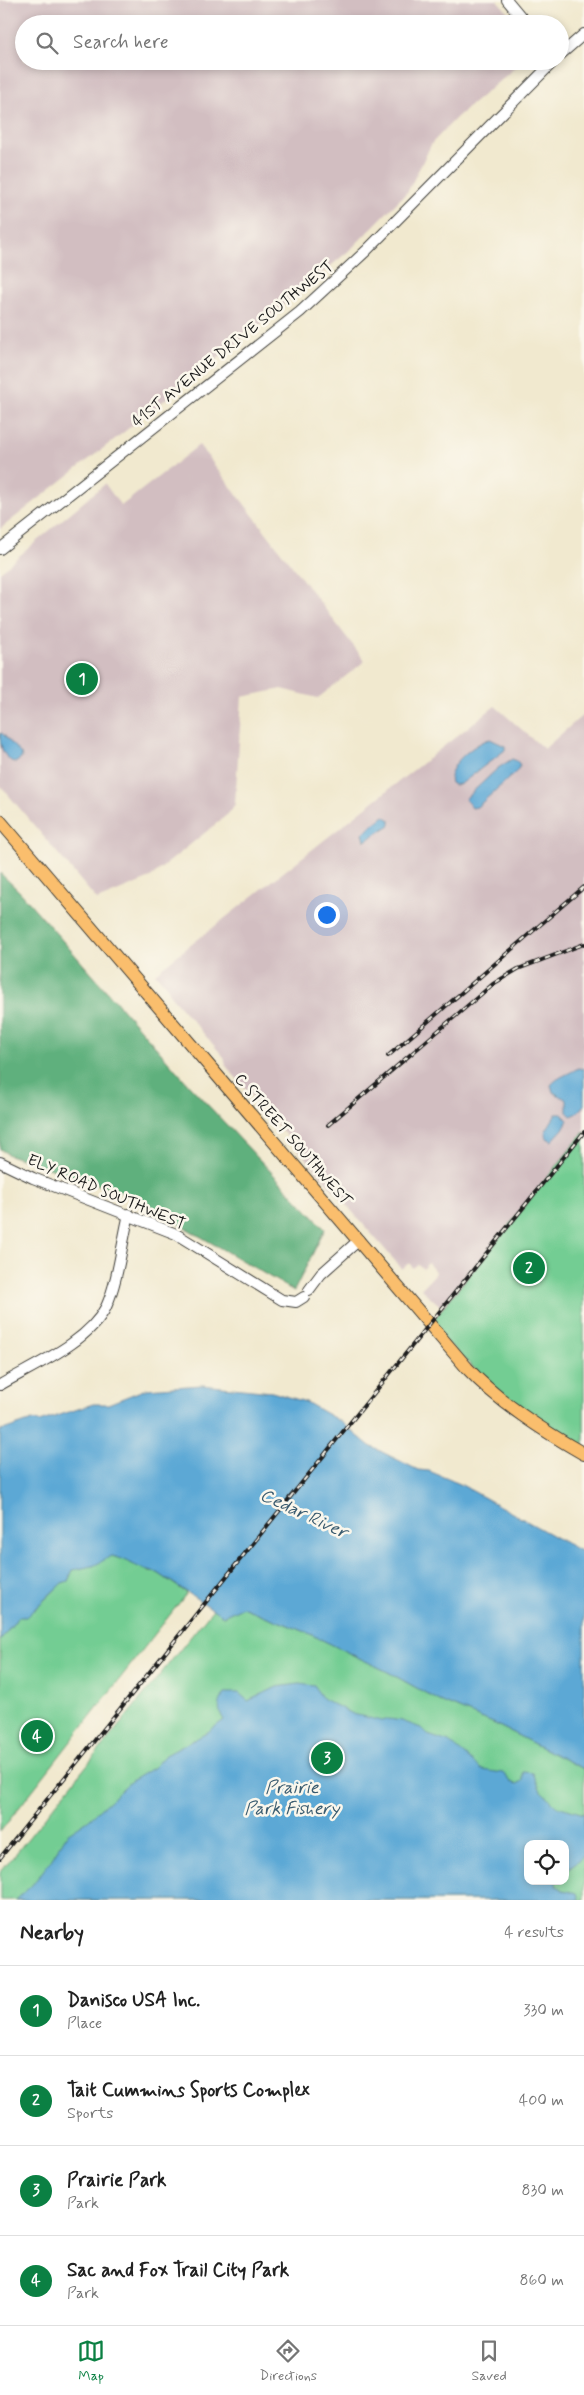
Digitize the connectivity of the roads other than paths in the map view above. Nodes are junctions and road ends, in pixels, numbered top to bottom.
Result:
1 (507, 0) edge
2 (520, 15) edge
3 (584, 34) edge
4 (569, 47) edge
5 (545, 70) edge
6 (0, 549) edge
7 (0, 821) edge
8 (0, 1162) edge
9 (129, 1214) junction
10 (359, 1240) junction
11 (0, 1385) edge
12 (584, 1454) edge

1 - 2 street
3 - 4 street
5 - 6 street, 41ST AVENUE DRIVE SOUTHWEST
7 - 10 main road, C STREET SOUTHWEST
8 - 9 street, ELY ROAD SOUTHWEST
9 - 10 street, ELY ROAD SOUTHWEST
9 - 11 street
10 - 12 main road, C STREET SOUTHWEST

